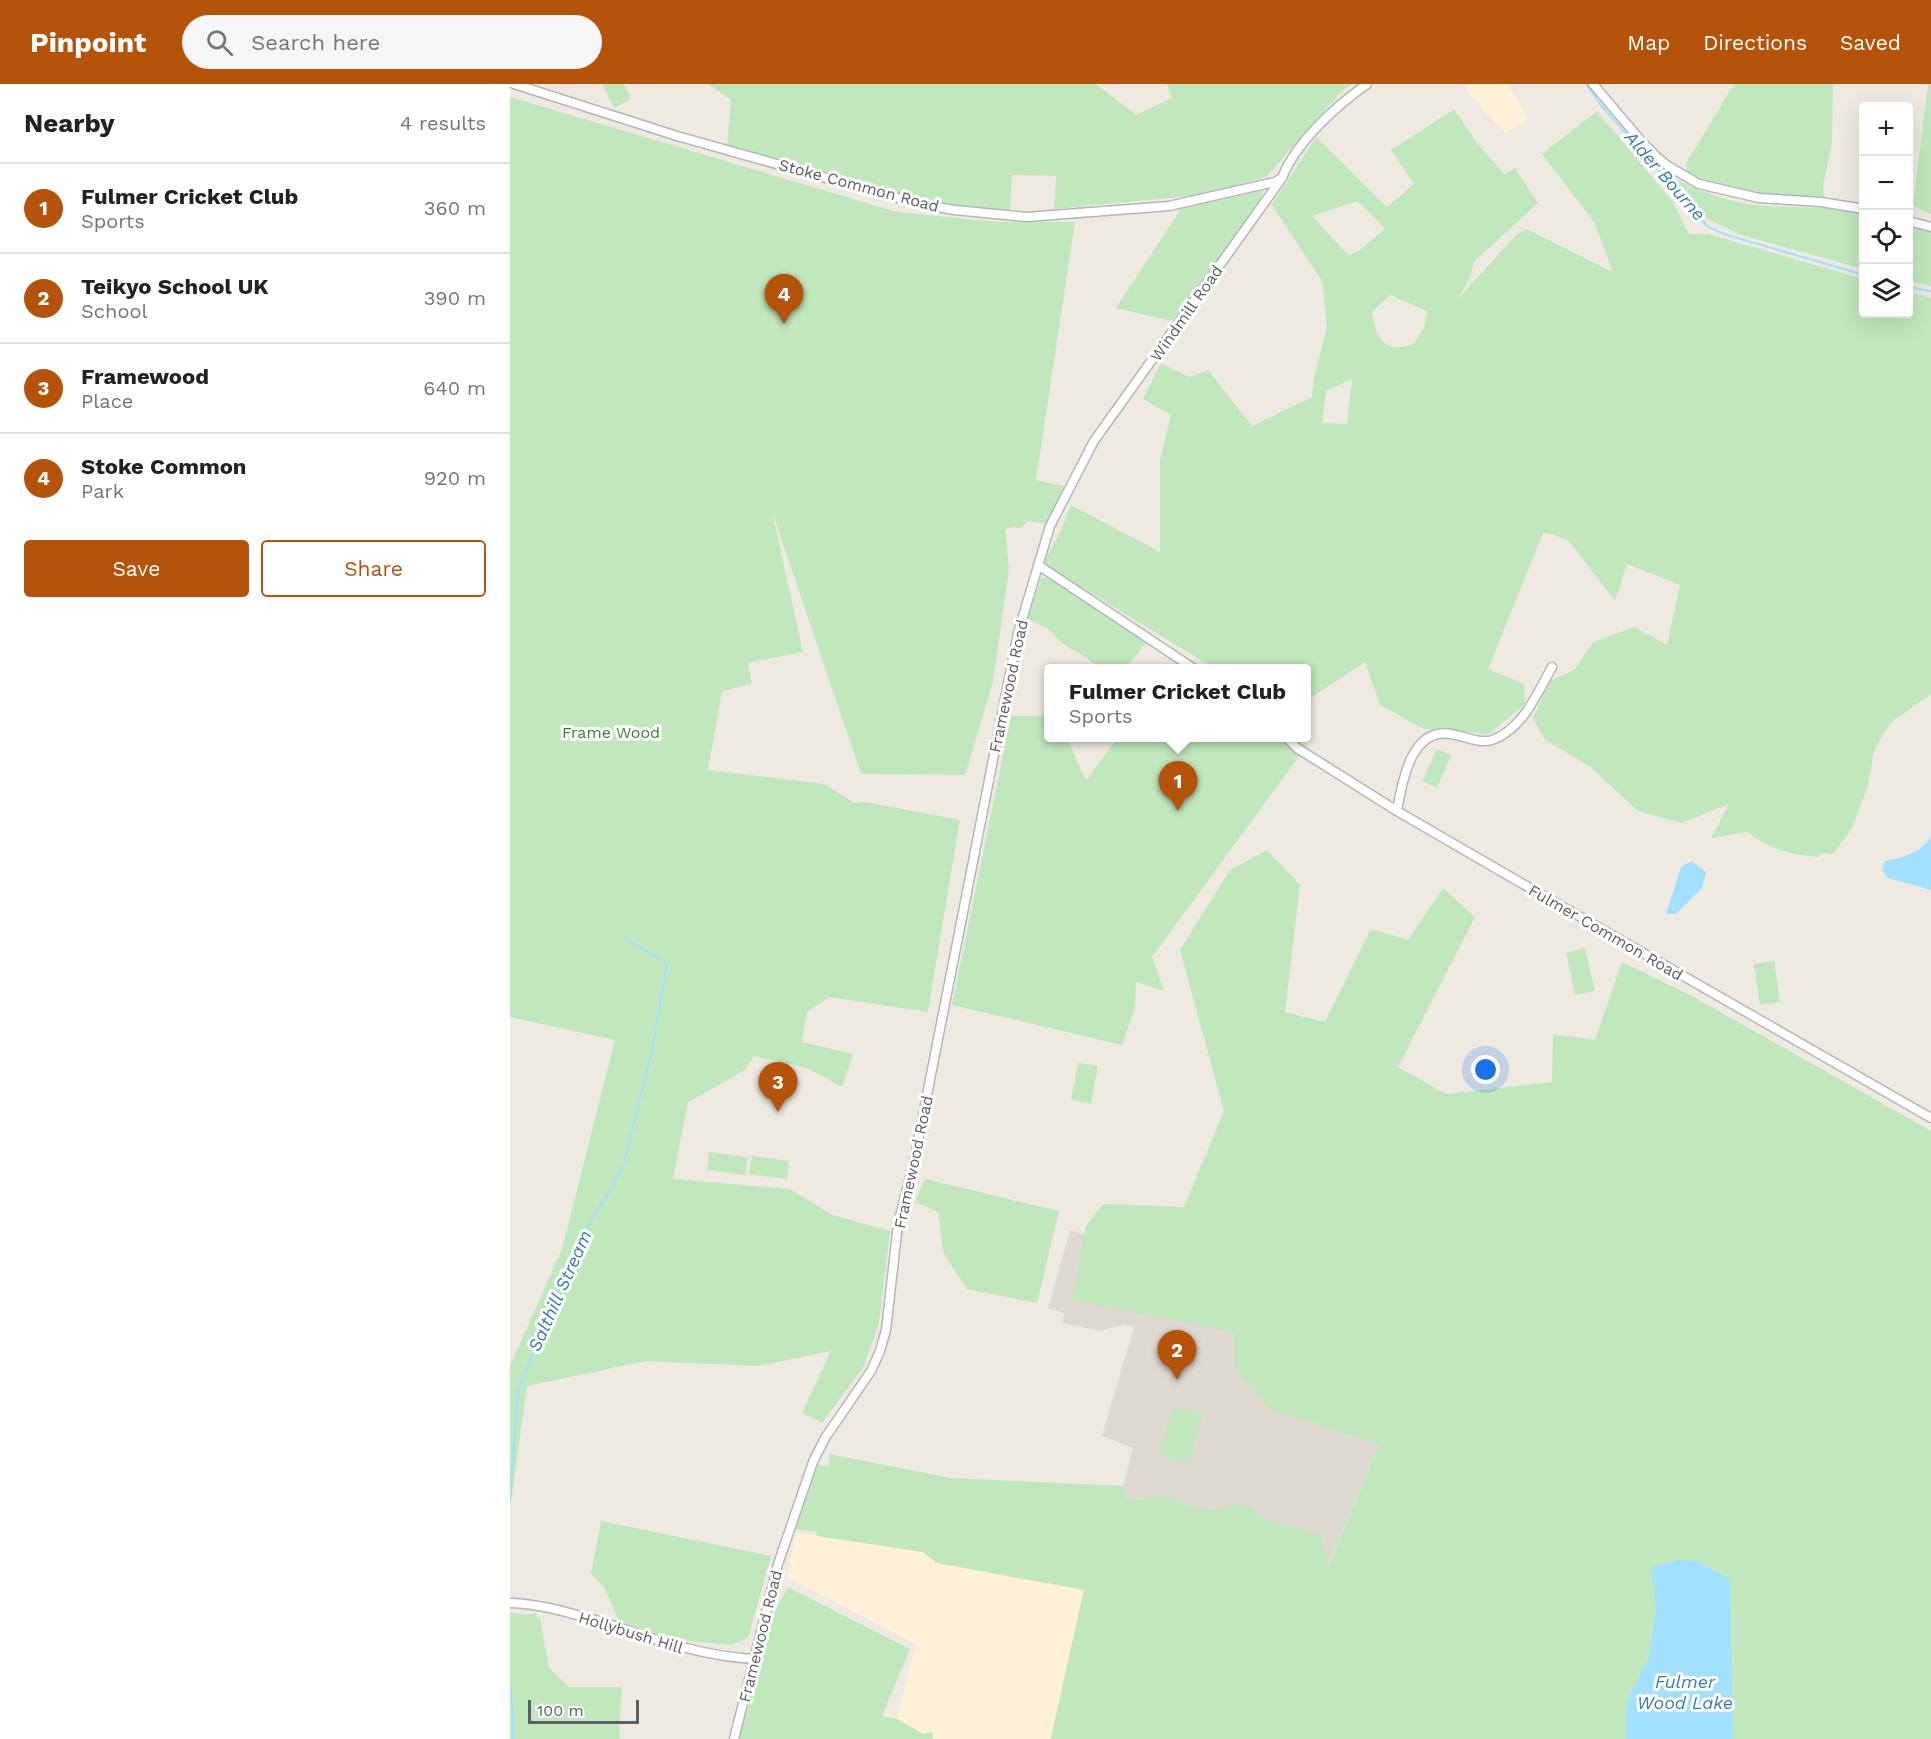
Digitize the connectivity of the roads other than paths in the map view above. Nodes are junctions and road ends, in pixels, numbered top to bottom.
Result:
1 (514, 84) edge
2 (1367, 84) edge
3 (1593, 84) edge
4 (1282, 178) junction
5 (1859, 208) edge
6 (1913, 222) edge
7 (1931, 227) edge
8 (1038, 566) junction
9 (1185, 664) edge
10 (1552, 667) dead end
11 (1291, 742) edge
12 (1397, 811) junction
13 (1931, 1118) edge
14 (510, 1603) edge
15 (753, 1659) junction
16 (734, 1739) edge

1 - 4 street, Stoke Common Road
2 - 4 street, Windmill Road
3 - 5 street
4 - 8 street, Windmill Road
6 - 7 street
8 - 9 street
8 - 15 street, Framewood Road
10 - 12 street
11 - 12 street, Fulmer Common Road
12 - 13 street, Fulmer Common Road
14 - 15 street, Hollybush Hill
15 - 16 street, Framewood Road

